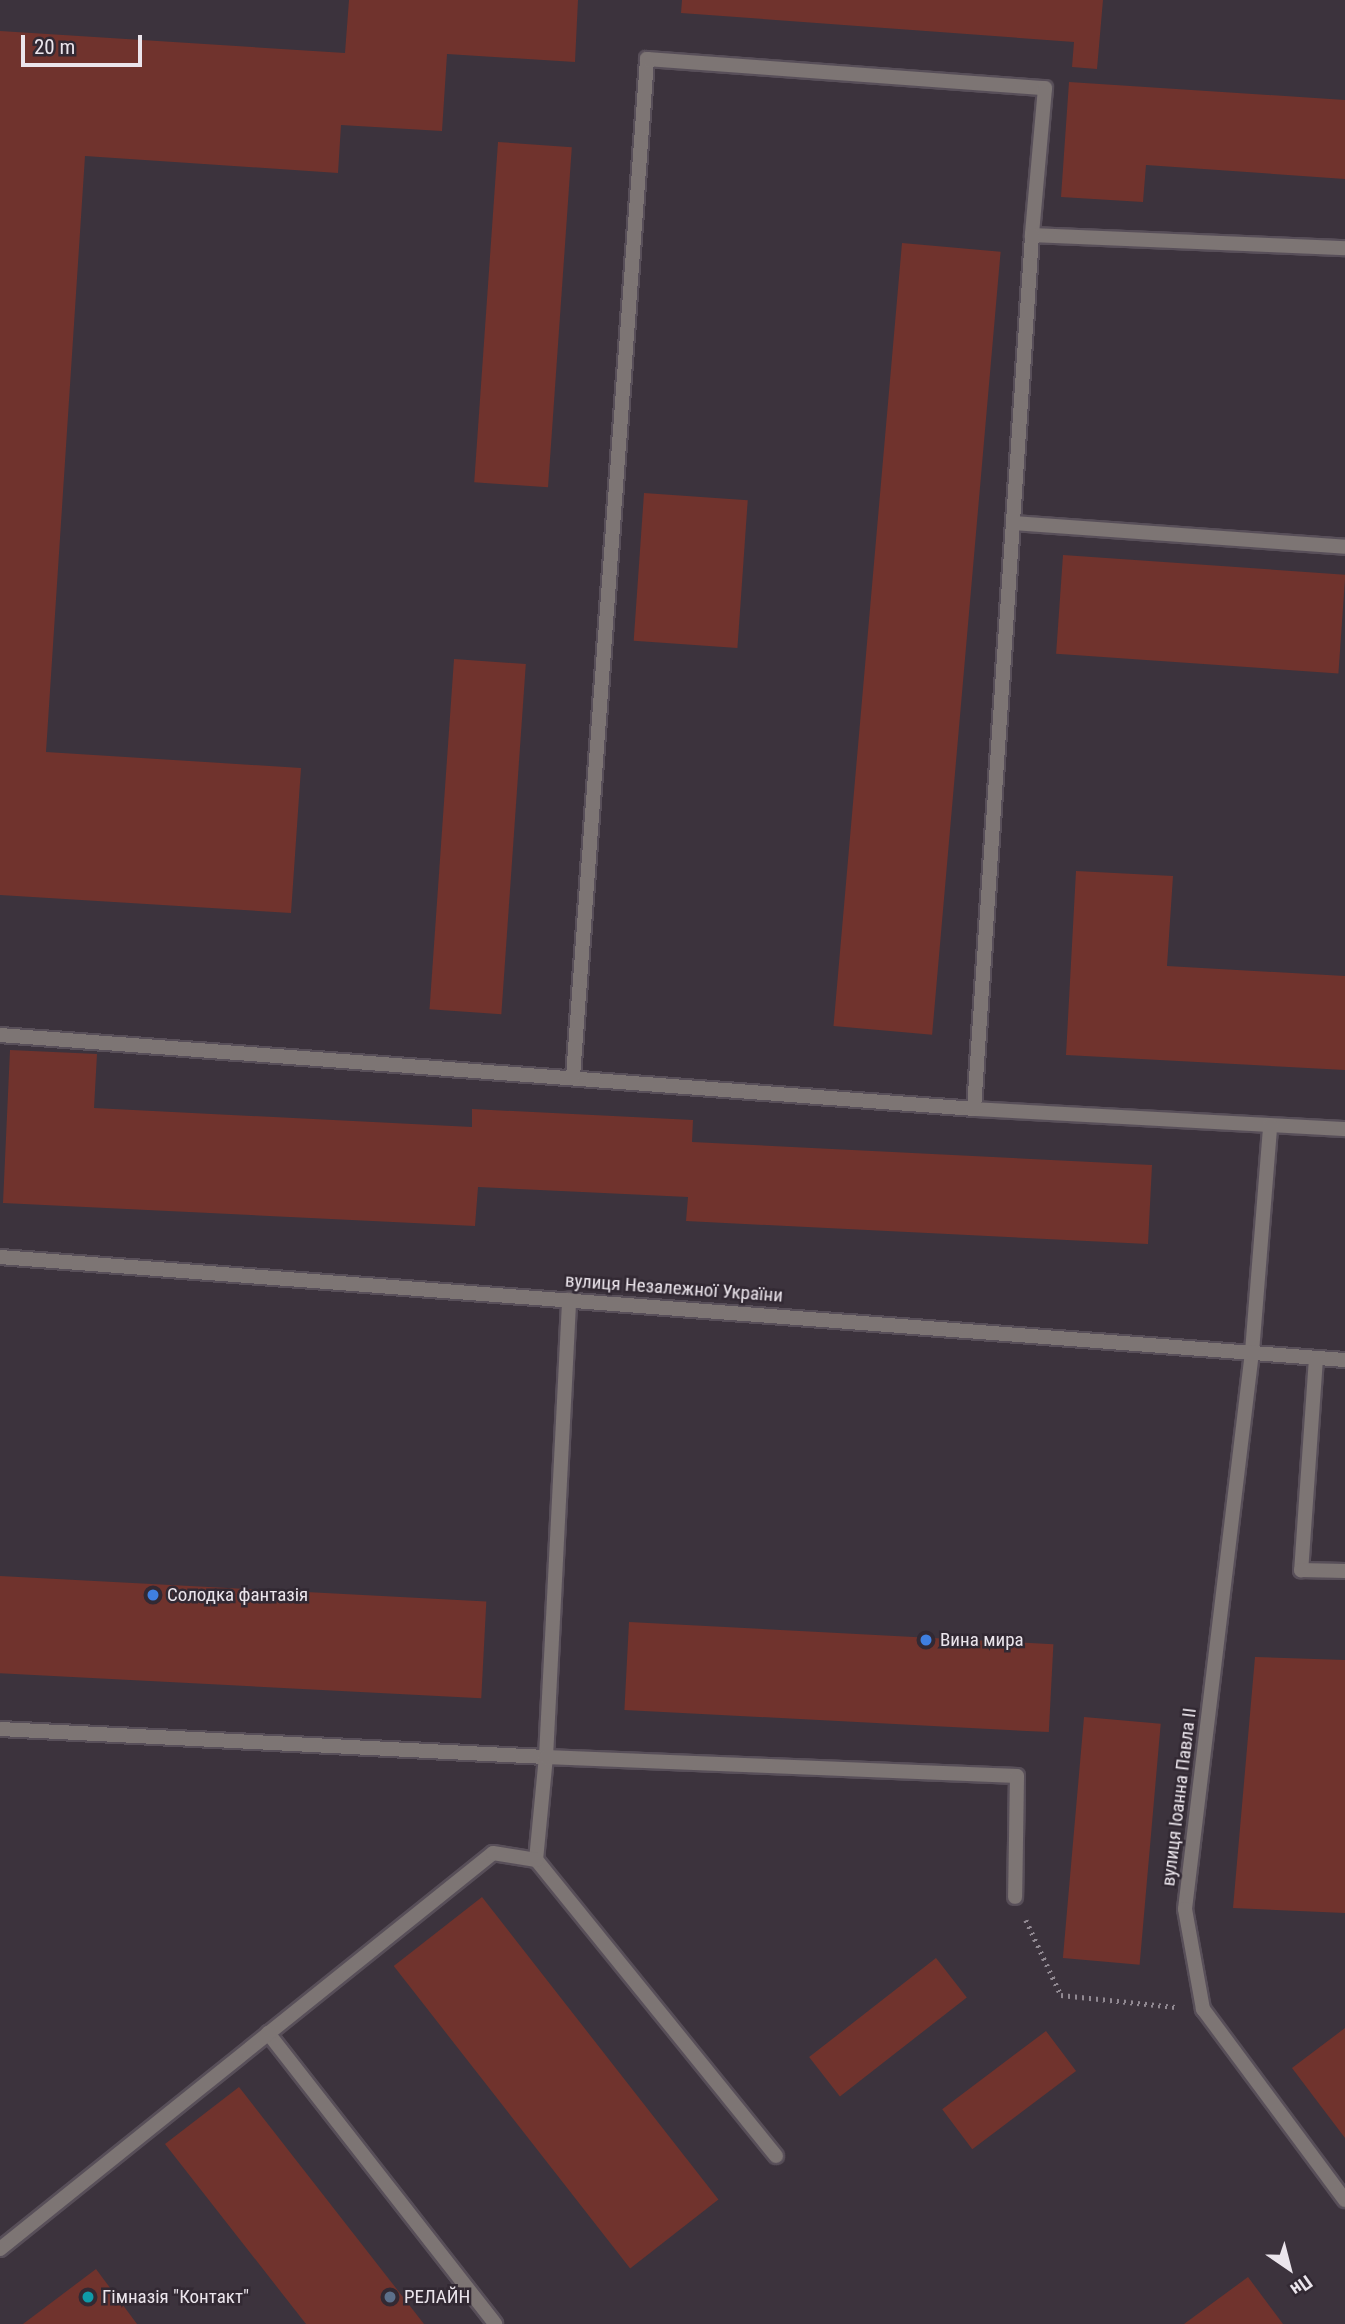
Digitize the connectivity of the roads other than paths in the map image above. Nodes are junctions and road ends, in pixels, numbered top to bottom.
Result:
1 (1032, 236) junction
2 (1345, 248) edge
3 (1013, 523) junction
4 (1345, 547) edge
5 (0, 1035) edge
6 (573, 1077) junction
7 (974, 1109) junction
8 (1270, 1126) junction
9 (1345, 1129) edge
10 (0, 1257) edge
11 (569, 1300) junction
12 (1252, 1353) junction
13 (1316, 1358) junction
14 (1345, 1360) edge
15 (1345, 1571) edge
16 (0, 1729) edge
17 (546, 1757) junction
18 (536, 1860) junction
19 (1015, 1897) road end
20 (268, 2033) junction
21 (776, 2156) dead end
22 (1345, 2200) edge
23 (0, 2249) edge
24 (495, 2324) edge

1 - 2 street
1 - 3 street
1 - 6 street
3 - 4 street
3 - 7 street
5 - 6 street
6 - 7 street
7 - 8 street
8 - 9 street
8 - 12 street, вулиця Іоанна Павла ІІ
10 - 11 street, вулиця Незалежної України
11 - 12 street, вулиця Незалежної України
11 - 17 street
12 - 13 street, вулиця Незалежної України
12 - 22 street, вулиця Іоанна Павла ІІ
13 - 14 street, вулиця Незалежної України
13 - 15 street
16 - 17 street
17 - 18 street
17 - 19 street
18 - 20 street
18 - 21 street
20 - 23 street
20 - 24 street

